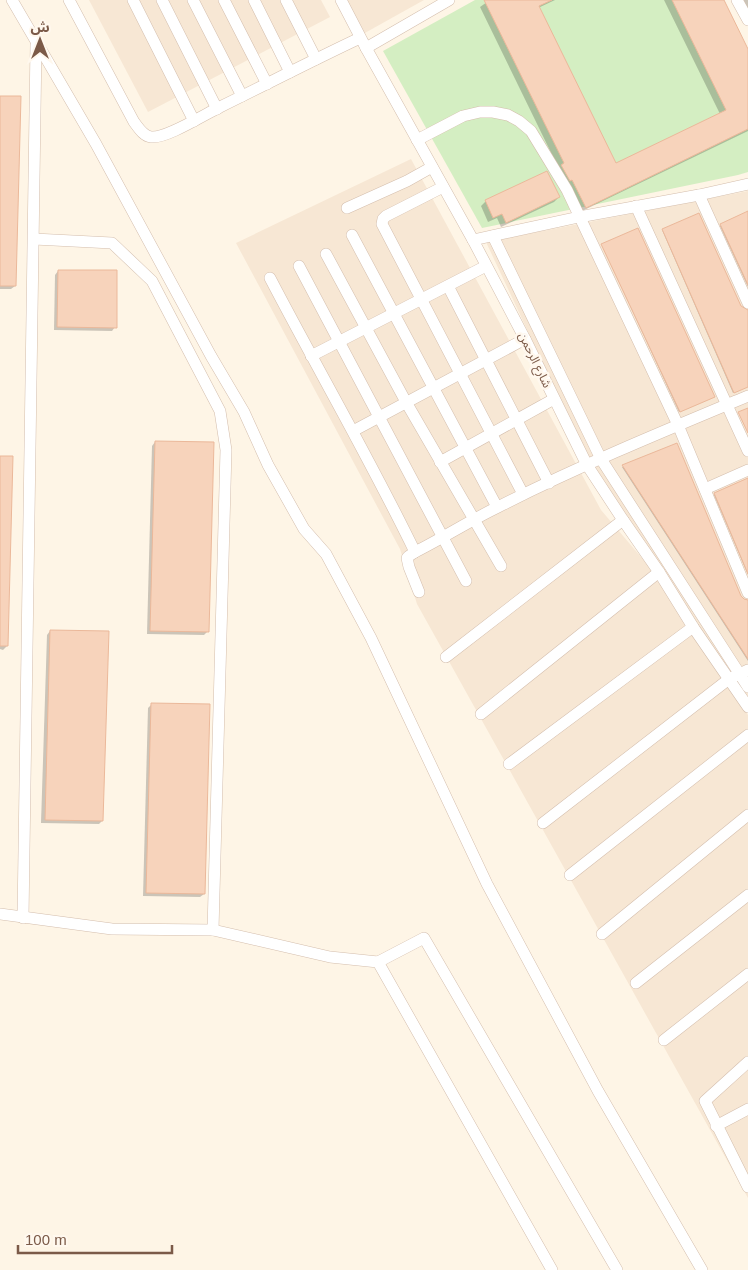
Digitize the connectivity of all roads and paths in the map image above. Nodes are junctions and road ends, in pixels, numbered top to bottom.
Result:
1 (12, 0) edge
2 (69, 0) edge
3 (133, 0) edge
4 (162, 0) edge
5 (193, 0) edge
6 (224, 0) edge
7 (254, 0) edge
8 (286, 0) edge
9 (341, 0) edge
10 (449, 0) edge
11 (737, 0) edge
12 (748, 20) edge
13 (36, 42) junction
14 (363, 43) junction
15 (316, 59) junction
16 (290, 72) junction
17 (267, 84) junction
18 (242, 96) junction
19 (217, 109) junction
20 (194, 121) junction
21 (417, 140) junction
22 (432, 167) junction
23 (748, 184) edge
24 (443, 187) junction
25 (699, 195) junction
26 (636, 206) junction
27 (348, 208) dead end
28 (579, 217) junction
29 (352, 235) dead end
30 (493, 236) junction
31 (34, 239) junction
32 (473, 240) junction
33 (326, 254) dead end
34 (299, 266) dead end
35 (486, 266) junction
36 (270, 278) dead end
37 (448, 286) junction
38 (421, 300) junction
39 (748, 303) edge
40 (394, 314) junction
41 (366, 328) junction
42 (525, 339) junction
43 (339, 341) junction
44 (311, 356) junction
45 (485, 360) junction
46 (460, 373) junction
47 (434, 388) junction
48 (748, 396) edge
49 (554, 399) junction
50 (406, 402) junction
51 (727, 405) junction
52 (379, 417) junction
53 (516, 420) junction
54 (678, 425) junction
55 (353, 430) junction
56 (492, 434) junction
57 (466, 448) junction
58 (748, 451) edge
59 (601, 458) junction
60 (440, 462) junction
61 (587, 464) junction
62 (748, 470) edge
63 (549, 483) junction
64 (705, 489) junction
65 (524, 494) junction
66 (497, 507) junction
67 (473, 520) junction
68 (622, 520) junction
69 (443, 539) junction
70 (415, 552) junction
71 (501, 566) dead end
72 (659, 572) junction
73 (466, 581) dead end
74 (419, 592) dead end
75 (748, 593) edge
76 (693, 627) junction
77 (446, 657) dead end
78 (739, 674) edge
79 (748, 687) edge
80 (748, 707) edge
81 (481, 714) dead end
82 (748, 735) edge
83 (509, 764) dead end
84 (748, 815) edge
85 (543, 823) dead end
86 (570, 875) dead end
87 (748, 895) edge
88 (0, 914) edge
89 (24, 918) junction
90 (213, 930) junction
91 (602, 934) dead end
92 (378, 962) junction
93 (748, 974) edge
94 (636, 983) dead end
95 (664, 1040) dead end
96 (748, 1062) edge
97 (748, 1109) edge
98 (716, 1126) junction
99 (747, 1181) edge
100 (552, 1270) edge
101 (617, 1270) edge
102 (702, 1270) edge

1 - 13 street
2 - 20 street
3 - 20 street
4 - 19 street
5 - 18 street
6 - 17 street
7 - 16 street
8 - 15 street
9 - 14 street, شارع الرحمن
10 - 14 street
11 - 12 street
13 - 31 street
13 - 102 street
14 - 15 street
14 - 21 street, شارع الرحمن
15 - 16 street
16 - 17 street
17 - 18 street
18 - 19 street
19 - 20 street
21 - 22 street, شارع الرحمن
21 - 28 street
22 - 24 street, شارع الرحمن
22 - 27 street
23 - 25 street
24 - 32 street, شارع الرحمن
24 - 38 street
25 - 26 street
25 - 39 street
26 - 28 street
26 - 51 street
28 - 30 street
28 - 54 street
29 - 40 street
30 - 32 street
30 - 59 street
31 - 89 street
31 - 90 street
32 - 35 street, شارع الرحمن
33 - 41 street
34 - 43 street
35 - 37 street
35 - 42 street, شارع الرحمن
36 - 44 street
37 - 38 street
37 - 45 street
38 - 40 street
38 - 46 street
40 - 41 street
40 - 47 street
41 - 43 street
41 - 50 street
42 - 45 street
42 - 49 street, شارع الرحمن
43 - 44 street
43 - 52 street
44 - 55 street
45 - 46 street
45 - 53 street
46 - 47 street
46 - 56 street
47 - 50 street
47 - 57 street
48 - 51 street
49 - 53 street
49 - 61 street, شارع الرحمن
50 - 52 street
50 - 60 street
51 - 54 street
51 - 58 street
52 - 55 street
52 - 69 street
53 - 56 street
53 - 63 street
54 - 59 street
54 - 64 street
55 - 70 street
56 - 57 street
56 - 65 street
57 - 60 street
57 - 66 street
59 - 61 street
59 - 78 street
60 - 67 street
61 - 63 street
61 - 68 street, شارع الرحمن
62 - 64 street
63 - 65 street
64 - 75 street
65 - 66 street
66 - 67 street
67 - 69 street
67 - 71 street
68 - 72 street, شارع الرحمن
68 - 77 street
69 - 70 street
69 - 73 street
70 - 74 street
72 - 76 street, شارع الرحمن
72 - 81 street
76 - 78 street, شارع الرحمن
76 - 83 street
78 - 79 street
78 - 80 street, شارع الرحمن
78 - 85 street
82 - 86 street
84 - 91 street
87 - 94 street
88 - 89 street
89 - 90 street
90 - 92 street
92 - 100 street
92 - 101 street
93 - 95 street
96 - 98 street
97 - 98 street
98 - 99 street

